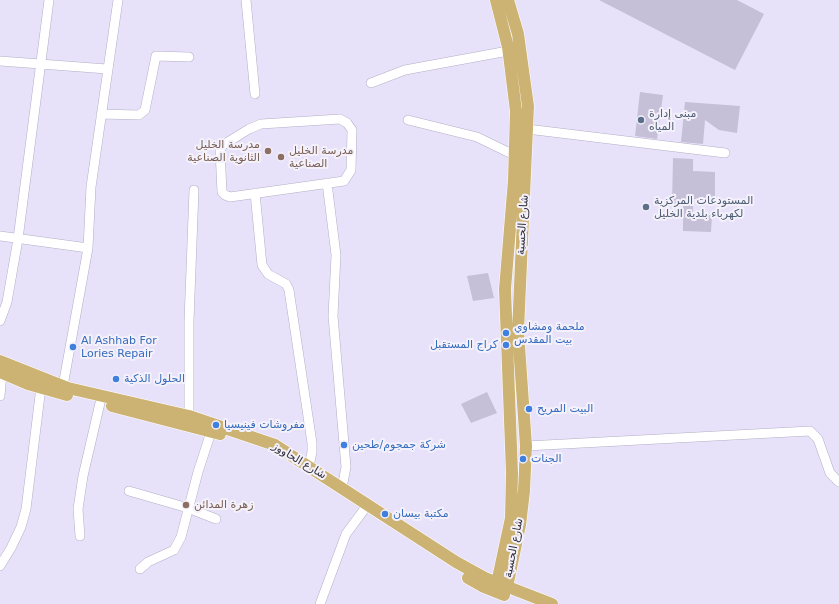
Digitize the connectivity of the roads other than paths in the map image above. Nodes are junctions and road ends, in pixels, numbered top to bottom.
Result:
1 (49, 0) edge
2 (118, 0) edge
3 (246, 0) edge
4 (496, 0) edge
5 (508, 0) edge
6 (508, 51) junction
7 (190, 57) dead end
8 (0, 60) edge
9 (42, 64) junction
10 (107, 70) junction
11 (371, 83) dead end
12 (255, 94) dead end
13 (101, 114) junction
14 (408, 120) dead end
15 (527, 129) junction
16 (725, 153) dead end
17 (514, 155) junction
18 (327, 183) junction
19 (194, 190) dead end
20 (255, 193) junction
21 (0, 236) edge
22 (18, 239) junction
23 (88, 248) junction
24 (0, 321) edge
25 (0, 361) edge
26 (1, 372) edge
27 (63, 386) junction
28 (41, 387) junction
29 (0, 396) edge
30 (100, 403) junction
31 (189, 416) junction
32 (212, 432) junction
33 (526, 446) junction
34 (309, 466) junction
35 (839, 482) edge
36 (342, 488) junction
37 (129, 491) dead end
38 (188, 508) junction
39 (363, 511) junction
40 (216, 518) dead end
41 (80, 536) dead end
42 (0, 566) edge
43 (140, 569) dead end
44 (501, 587) junction
45 (320, 604) edge
46 (529, 604) edge
47 (552, 604) edge

1 - 9 street
2 - 10 street
3 - 12 street
4 - 6 main road, شارع الحسبة
5 - 15 main road, شارع الحسبة
6 - 11 street
6 - 17 main road, شارع الحسبة
7 - 13 street
8 - 9 street
9 - 10 street
9 - 22 street
10 - 13 street
13 - 23 street
14 - 17 street
15 - 16 street
15 - 33 main road, شارع الحسبة
17 - 44 main road, شارع الحسبة
18 - 20 street
18 - 20 street
18 - 36 street
19 - 31 street
20 - 34 street
21 - 22 street
22 - 23 street
22 - 24 street
23 - 27 street
25 - 27 main road, شارع الحاووز
26 - 28 main road, شارع الحاووز
26 - 29 street
27 - 31 main road, شارع الحاووز
28 - 30 main road, شارع الحاووز
28 - 42 street
30 - 32 main road, شارع الحاووز
30 - 41 street
31 - 34 main road, شارع الحاووز
32 - 38 street
32 - 39 main road, شارع الحاووز
33 - 35 street
33 - 44 main road, شارع الحسبة
34 - 36 main road, شارع الحاووز
36 - 44 main road, شارع الحاووز
37 - 38 street
38 - 40 street
38 - 43 street
39 - 44 main road, شارع الحاووز
39 - 45 street
44 - 46 main road, شارع الحاووز
44 - 47 main road, شارع الحاووز

